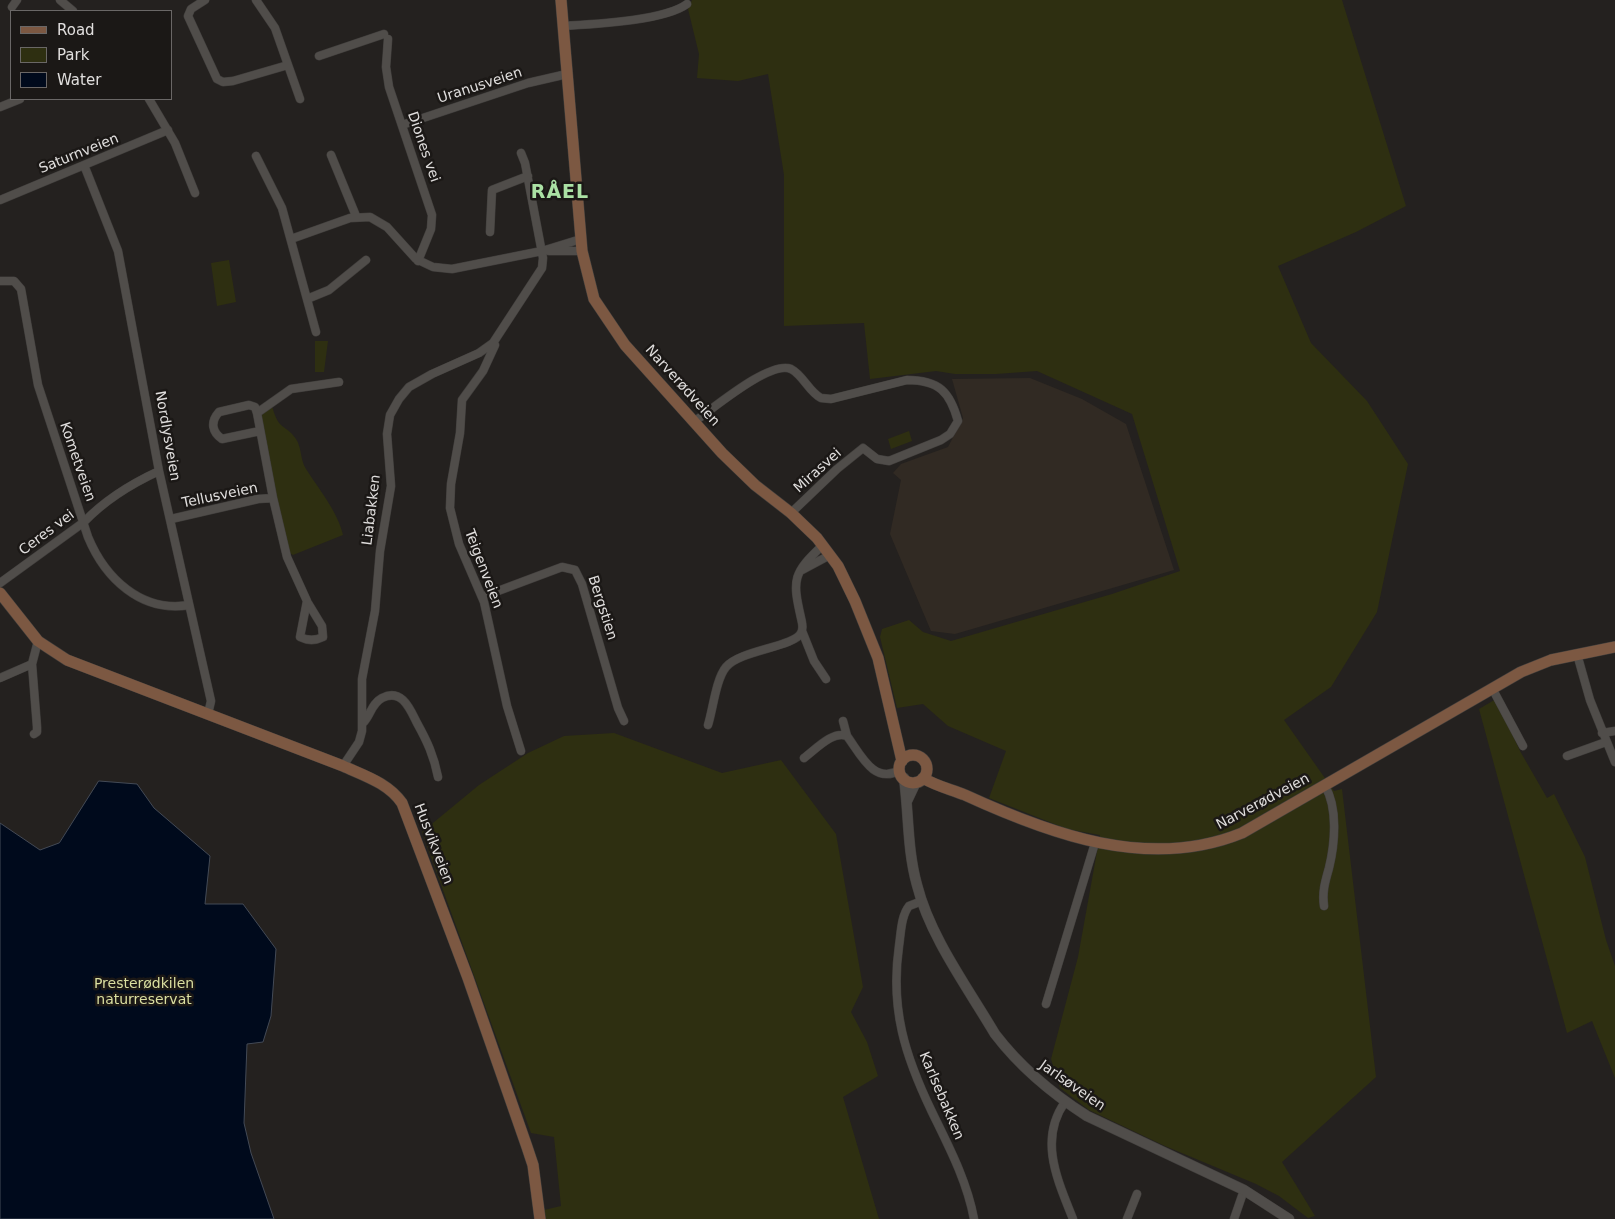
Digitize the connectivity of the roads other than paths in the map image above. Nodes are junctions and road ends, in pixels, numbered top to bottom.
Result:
1 (60, 0) edge
2 (205, 0) edge
3 (256, 0) edge
4 (561, 0) edge
5 (687, 4) dead end
6 (72, 10) edge
7 (563, 26) junction
8 (319, 56) dead end
9 (288, 65) junction
10 (567, 74) junction
11 (300, 99) dead end
12 (18, 100) edge
13 (150, 100) edge
14 (0, 107) edge
15 (402, 125) junction
16 (168, 130) junction
17 (521, 153) dead end
18 (331, 155) dead end
19 (256, 156) dead end
20 (84, 165) junction
21 (528, 176) junction
22 (195, 193) dead end
23 (0, 200) edge
24 (356, 216) junction
25 (490, 232) dead end
26 (291, 239) junction
27 (581, 239) junction
28 (582, 251) junction
29 (542, 252) junction
30 (366, 260) dead end
31 (418, 261) junction
32 (0, 281) edge
33 (307, 299) junction
34 (316, 332) dead end
35 (493, 343) junction
36 (339, 382) dead end
37 (257, 414) junction
38 (695, 421) junction
39 (260, 431) junction
40 (160, 471) junction
41 (274, 498) junction
42 (792, 513) junction
43 (171, 519) junction
44 (84, 522) junction
45 (823, 545) junction
46 (830, 555) junction
47 (800, 571) junction
48 (0, 584) edge
49 (482, 597) junction
50 (2, 598) edge
51 (308, 603) junction
52 (189, 605) junction
53 (802, 631) junction
54 (38, 641) junction
55 (1615, 647) edge
56 (1577, 654) junction
57 (32, 664) junction
58 (0, 678) edge
59 (826, 679) dead end
60 (1492, 688) junction
61 (208, 714) junction
62 (624, 721) dead end
63 (843, 721) dead end
64 (363, 722) junction
65 (708, 725) dead end
66 (1615, 730) edge
67 (1602, 733) junction
68 (34, 734) dead end
69 (847, 736) junction
70 (898, 742) junction
71 (1606, 742) junction
72 (1523, 746) dead end
73 (521, 751) dead end
74 (913, 755) junction
75 (1568, 756) dead end
76 (804, 758) dead end
77 (1615, 762) edge
78 (344, 766) junction
79 (902, 770) junction
80 (922, 776) junction
81 (438, 777) dead end
82 (1325, 786) junction
83 (907, 802) junction
84 (1095, 842) junction
85 (922, 901) junction
86 (1324, 906) dead end
87 (1046, 1004) dead end
88 (1065, 1102) junction
89 (1244, 1190) junction
90 (1137, 1194) dead end
91 (540, 1219) edge
92 (974, 1219) edge
93 (1073, 1219) edge
94 (1127, 1219) edge
95 (1234, 1219) edge
96 (1290, 1219) edge

1 - 6 street
2 - 9 street
3 - 9 street
4 - 7 main road, Narverødveien
5 - 7 street
7 - 10 main road, Narverødveien
8 - 15 street, Diones vei
9 - 11 street
10 - 15 street, Uranusveien
10 - 27 main road, Narverødveien
12 - 14 street
13 - 16 street
15 - 31 street, Diones vei
16 - 20 street, Saturnveien
16 - 22 street
17 - 21 street, Liabakken
18 - 24 street
19 - 26 street
20 - 23 street, Saturnveien
20 - 40 street, Nordlysveien
21 - 25 street
21 - 29 street, Liabakken
24 - 26 street
24 - 31 street
26 - 33 street
27 - 28 main road, Narverødveien
27 - 29 street
28 - 29 street
28 - 38 main road, Narverødveien
29 - 31 street
29 - 35 street, Liabakken
30 - 33 street
32 - 44 street, Kometveien
33 - 34 street
35 - 49 street, Teigenveien
35 - 64 street, Liabakken
36 - 37 street
37 - 39 street, Tellusveien
37 - 39 street
38 - 42 main road, Narverødveien
38 - 42 street, Mirasvei
39 - 41 street, Tellusveien
40 - 43 street, Nordlysveien
40 - 44 street, Ceres vei
41 - 43 street, Tellusveien
41 - 51 street, Tellusveien
42 - 45 main road, Narverødveien
43 - 52 street, Nordlysveien
44 - 48 street, Ceres vei
44 - 52 street, Kometveien
45 - 46 main road, Narverødveien
45 - 47 street
46 - 47 street
46 - 70 main road, Narverødveien
47 - 53 street
49 - 62 street, Bergstien
49 - 73 street, Teigenveien
50 - 54 main road, Husvikveien
51 - 51 street, Tellusveien
52 - 61 street, Nordlysveien
53 - 59 street
53 - 65 street
54 - 57 street
54 - 61 main road, Husvikveien
55 - 56 main road, Narverødveien
56 - 60 main road, Narverødveien
56 - 67 street
57 - 58 street
57 - 68 street
60 - 72 street
60 - 82 main road, Narverødveien
61 - 78 main road, Husvikveien
63 - 69 street, Narverødveien
64 - 78 street, Liabakken
64 - 81 street, Liabakken
66 - 67 street
67 - 71 street
69 - 76 street
69 - 79 street, Narverødveien
70 - 74 main road, Narverødveien
70 - 79 main road, Narverødveien
71 - 75 street
71 - 77 street
74 - 79 main road, Narverødveien
74 - 80 main road, Narverødveien
78 - 91 main road, Husvikveien
79 - 80 main road, Narverødveien
79 - 83 street, Jarlsøveien
80 - 83 street, Jarlsøveien
80 - 84 main road, Narverødveien
82 - 84 main road, Narverødveien
82 - 86 street, Narverødveien
83 - 85 street, Jarlsøveien
84 - 87 street
85 - 88 street, Jarlsøveien
85 - 92 street, Karlsebakken
88 - 89 street, Jarlsøveien
88 - 93 street
89 - 95 street
89 - 96 street, Jarlsøveien
90 - 94 street

